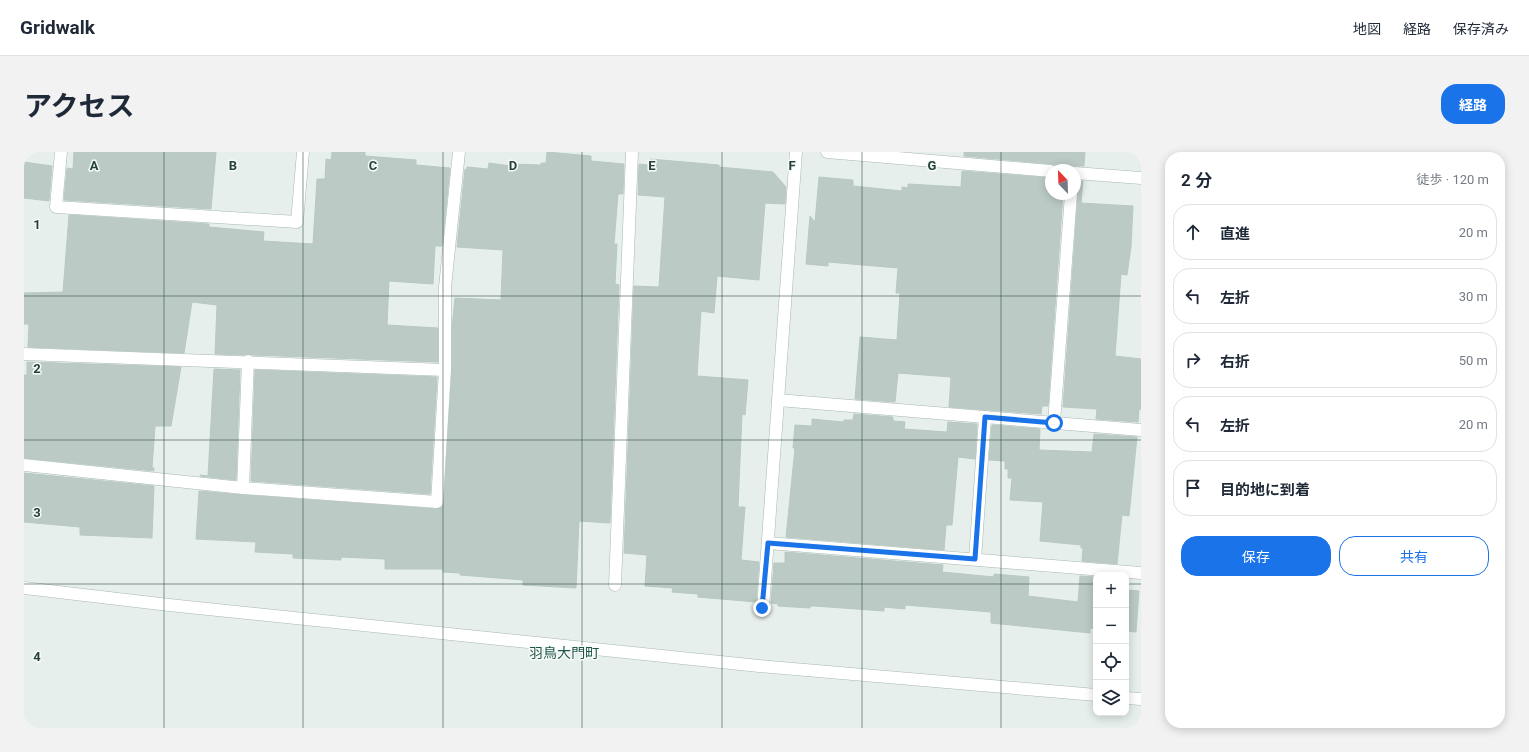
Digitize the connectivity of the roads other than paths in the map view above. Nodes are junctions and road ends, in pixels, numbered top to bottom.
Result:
1 (61, 152) edge
2 (303, 152) edge
3 (459, 152) edge
4 (632, 152) edge
5 (796, 152) edge
6 (827, 152) edge
7 (1045, 170) edge
8 (1081, 173) edge
9 (1141, 178) edge
10 (1071, 200) edge
11 (24, 354) edge
12 (248, 361) junction
13 (445, 370) junction
14 (778, 400) junction
15 (985, 417) junction
16 (1054, 423) junction
17 (1141, 430) edge
18 (24, 465) edge
19 (242, 488) junction
20 (768, 543) junction
21 (975, 559) junction
22 (1141, 573) edge
23 (615, 585) dead end
24 (24, 588) edge
25 (762, 608) dead end
26 (1093, 695) edge
27 (1129, 698) edge
28 (1141, 699) edge

1 - 2 street
3 - 13 street
4 - 23 street
5 - 14 street
6 - 7 street
8 - 9 street
10 - 16 street
11 - 12 street
12 - 13 street
12 - 19 street
13 - 19 street
14 - 15 street
14 - 20 street
15 - 16 street
15 - 21 street
16 - 17 street
18 - 19 street
20 - 21 street
20 - 25 street
21 - 22 street
24 - 26 street
27 - 28 street

